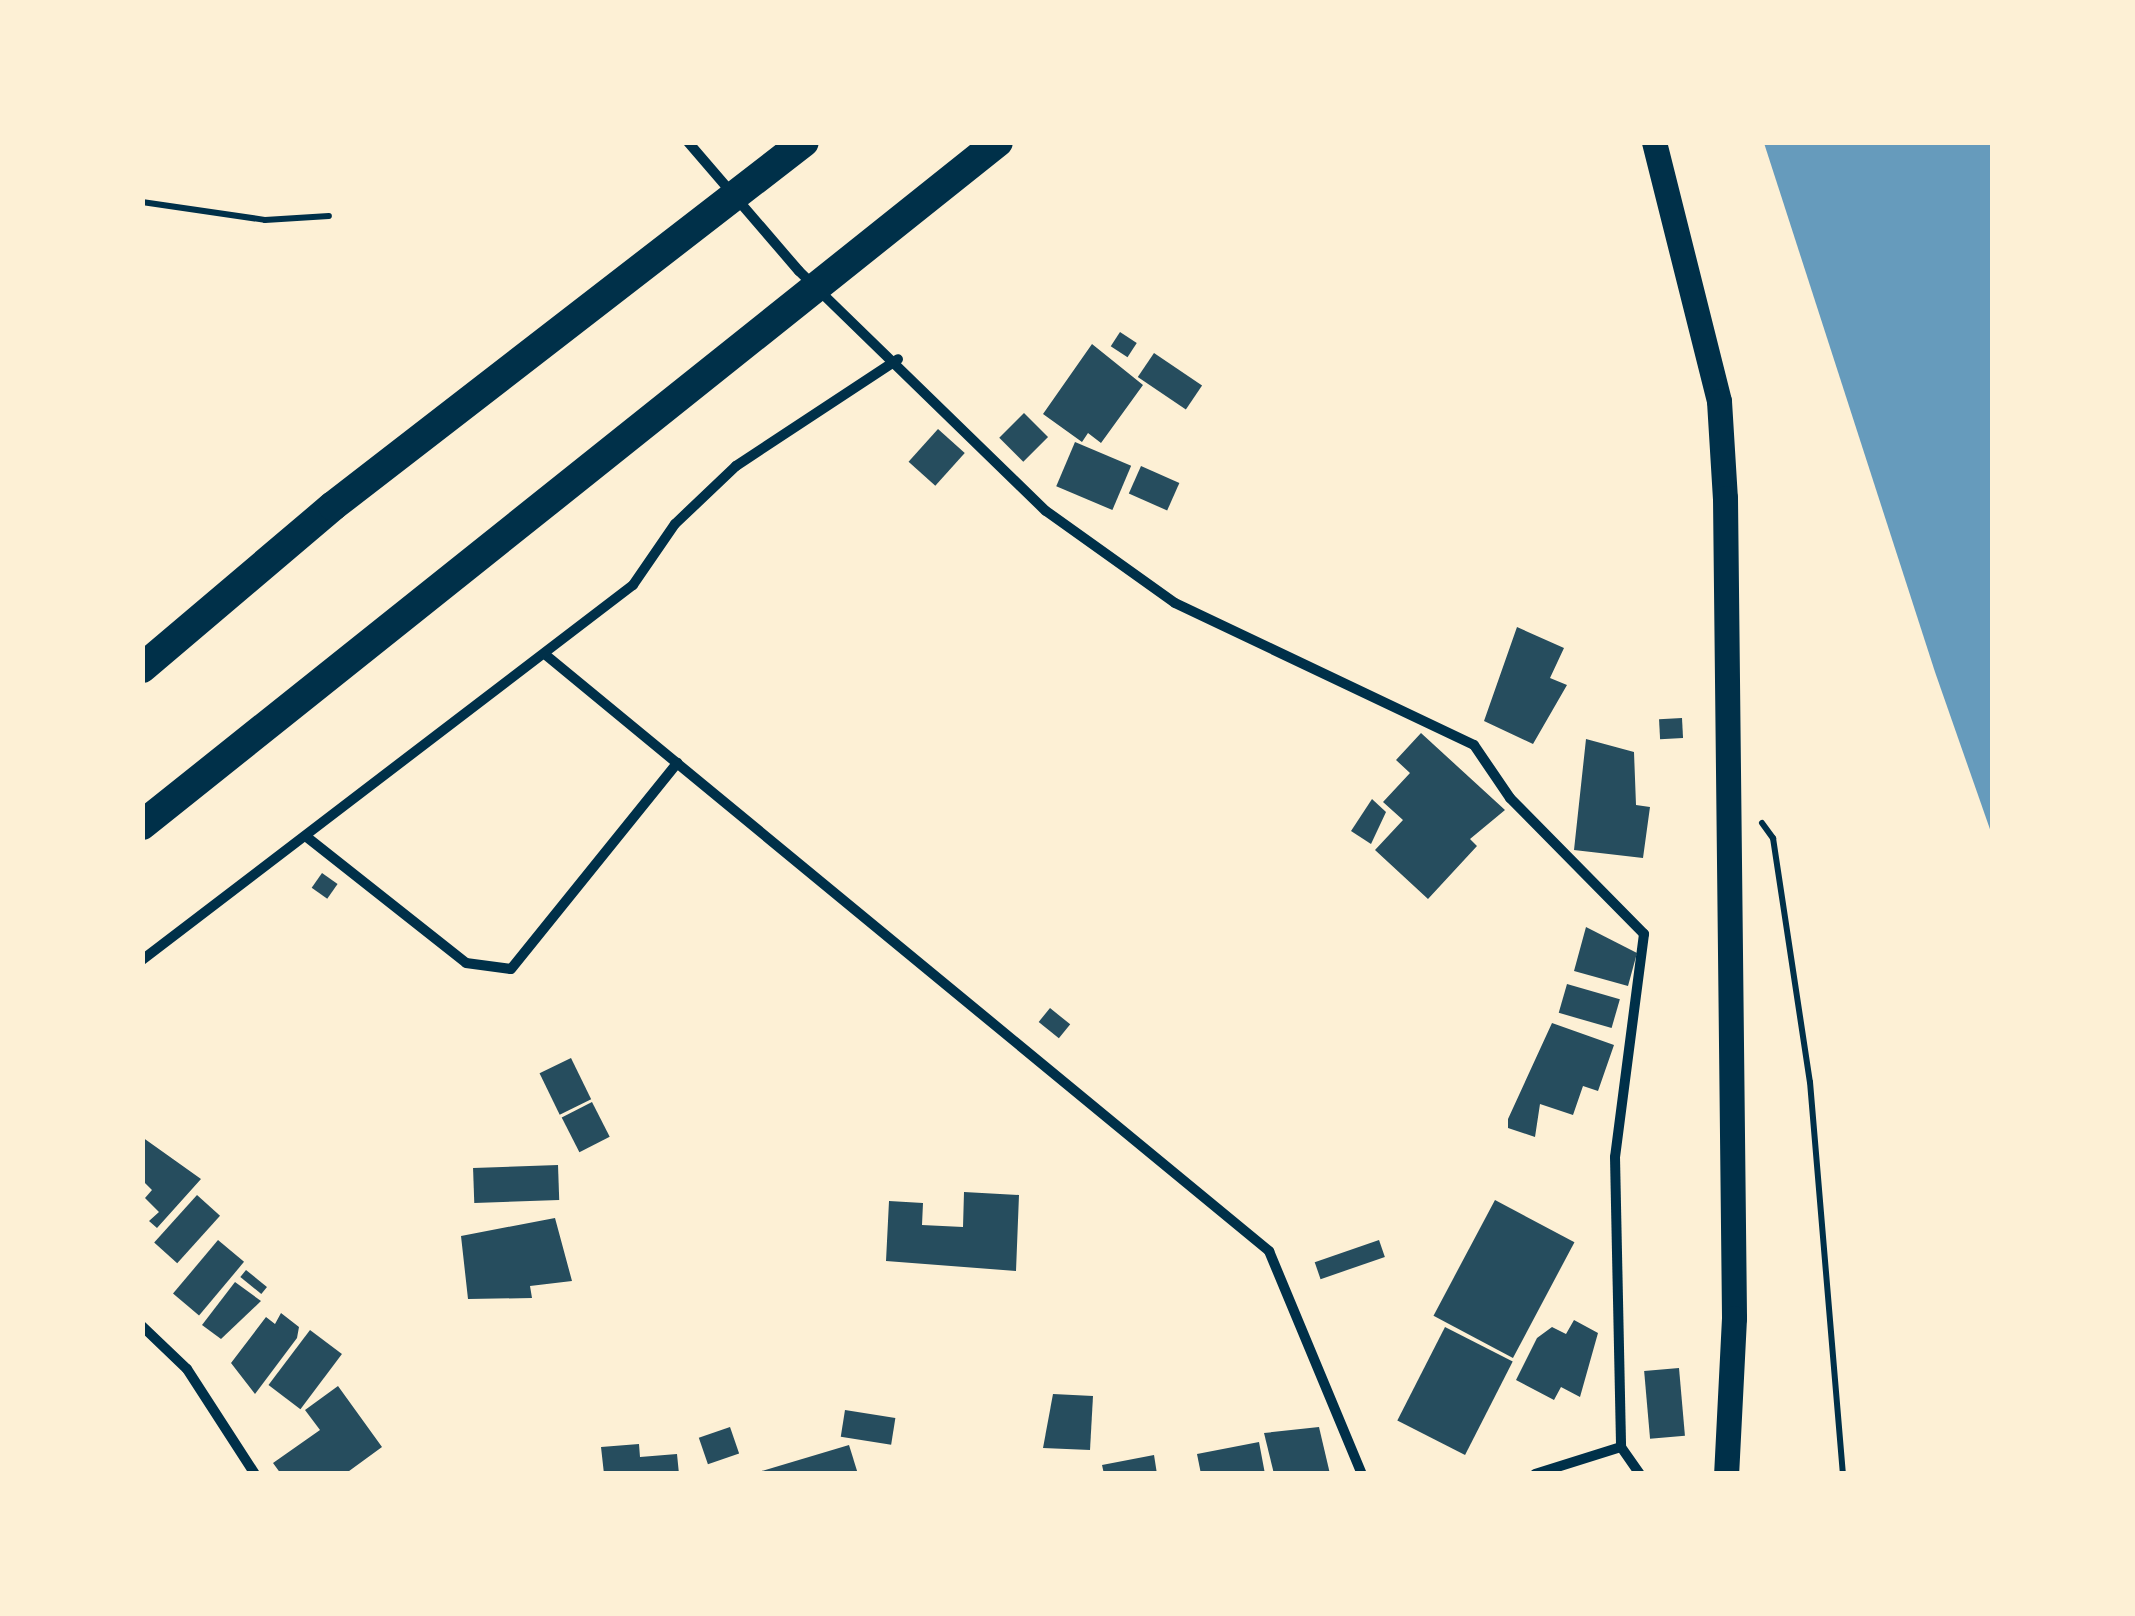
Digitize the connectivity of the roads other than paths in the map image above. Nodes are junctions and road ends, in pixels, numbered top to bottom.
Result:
1 (688, 142) edge
2 (804, 142) edge
3 (998, 142) edge
4 (1654, 142) edge
5 (898, 359) junction
6 (548, 656) junction
7 (142, 668) edge
8 (678, 763) junction
9 (142, 825) edge
10 (308, 838) junction
11 (142, 960) edge
12 (142, 1326) edge
13 (1621, 1447) junction
14 (255, 1474) edge
15 (1362, 1474) edge
16 (1535, 1474) edge
17 (1640, 1474) edge
18 (1726, 1474) edge

1 - 5 street
2 - 7 highway
3 - 9 highway
4 - 18 main road
5 - 6 street
5 - 13 street
6 - 8 street
6 - 10 street
8 - 10 street
8 - 15 street
10 - 11 street
12 - 14 street
13 - 16 street
13 - 17 street

